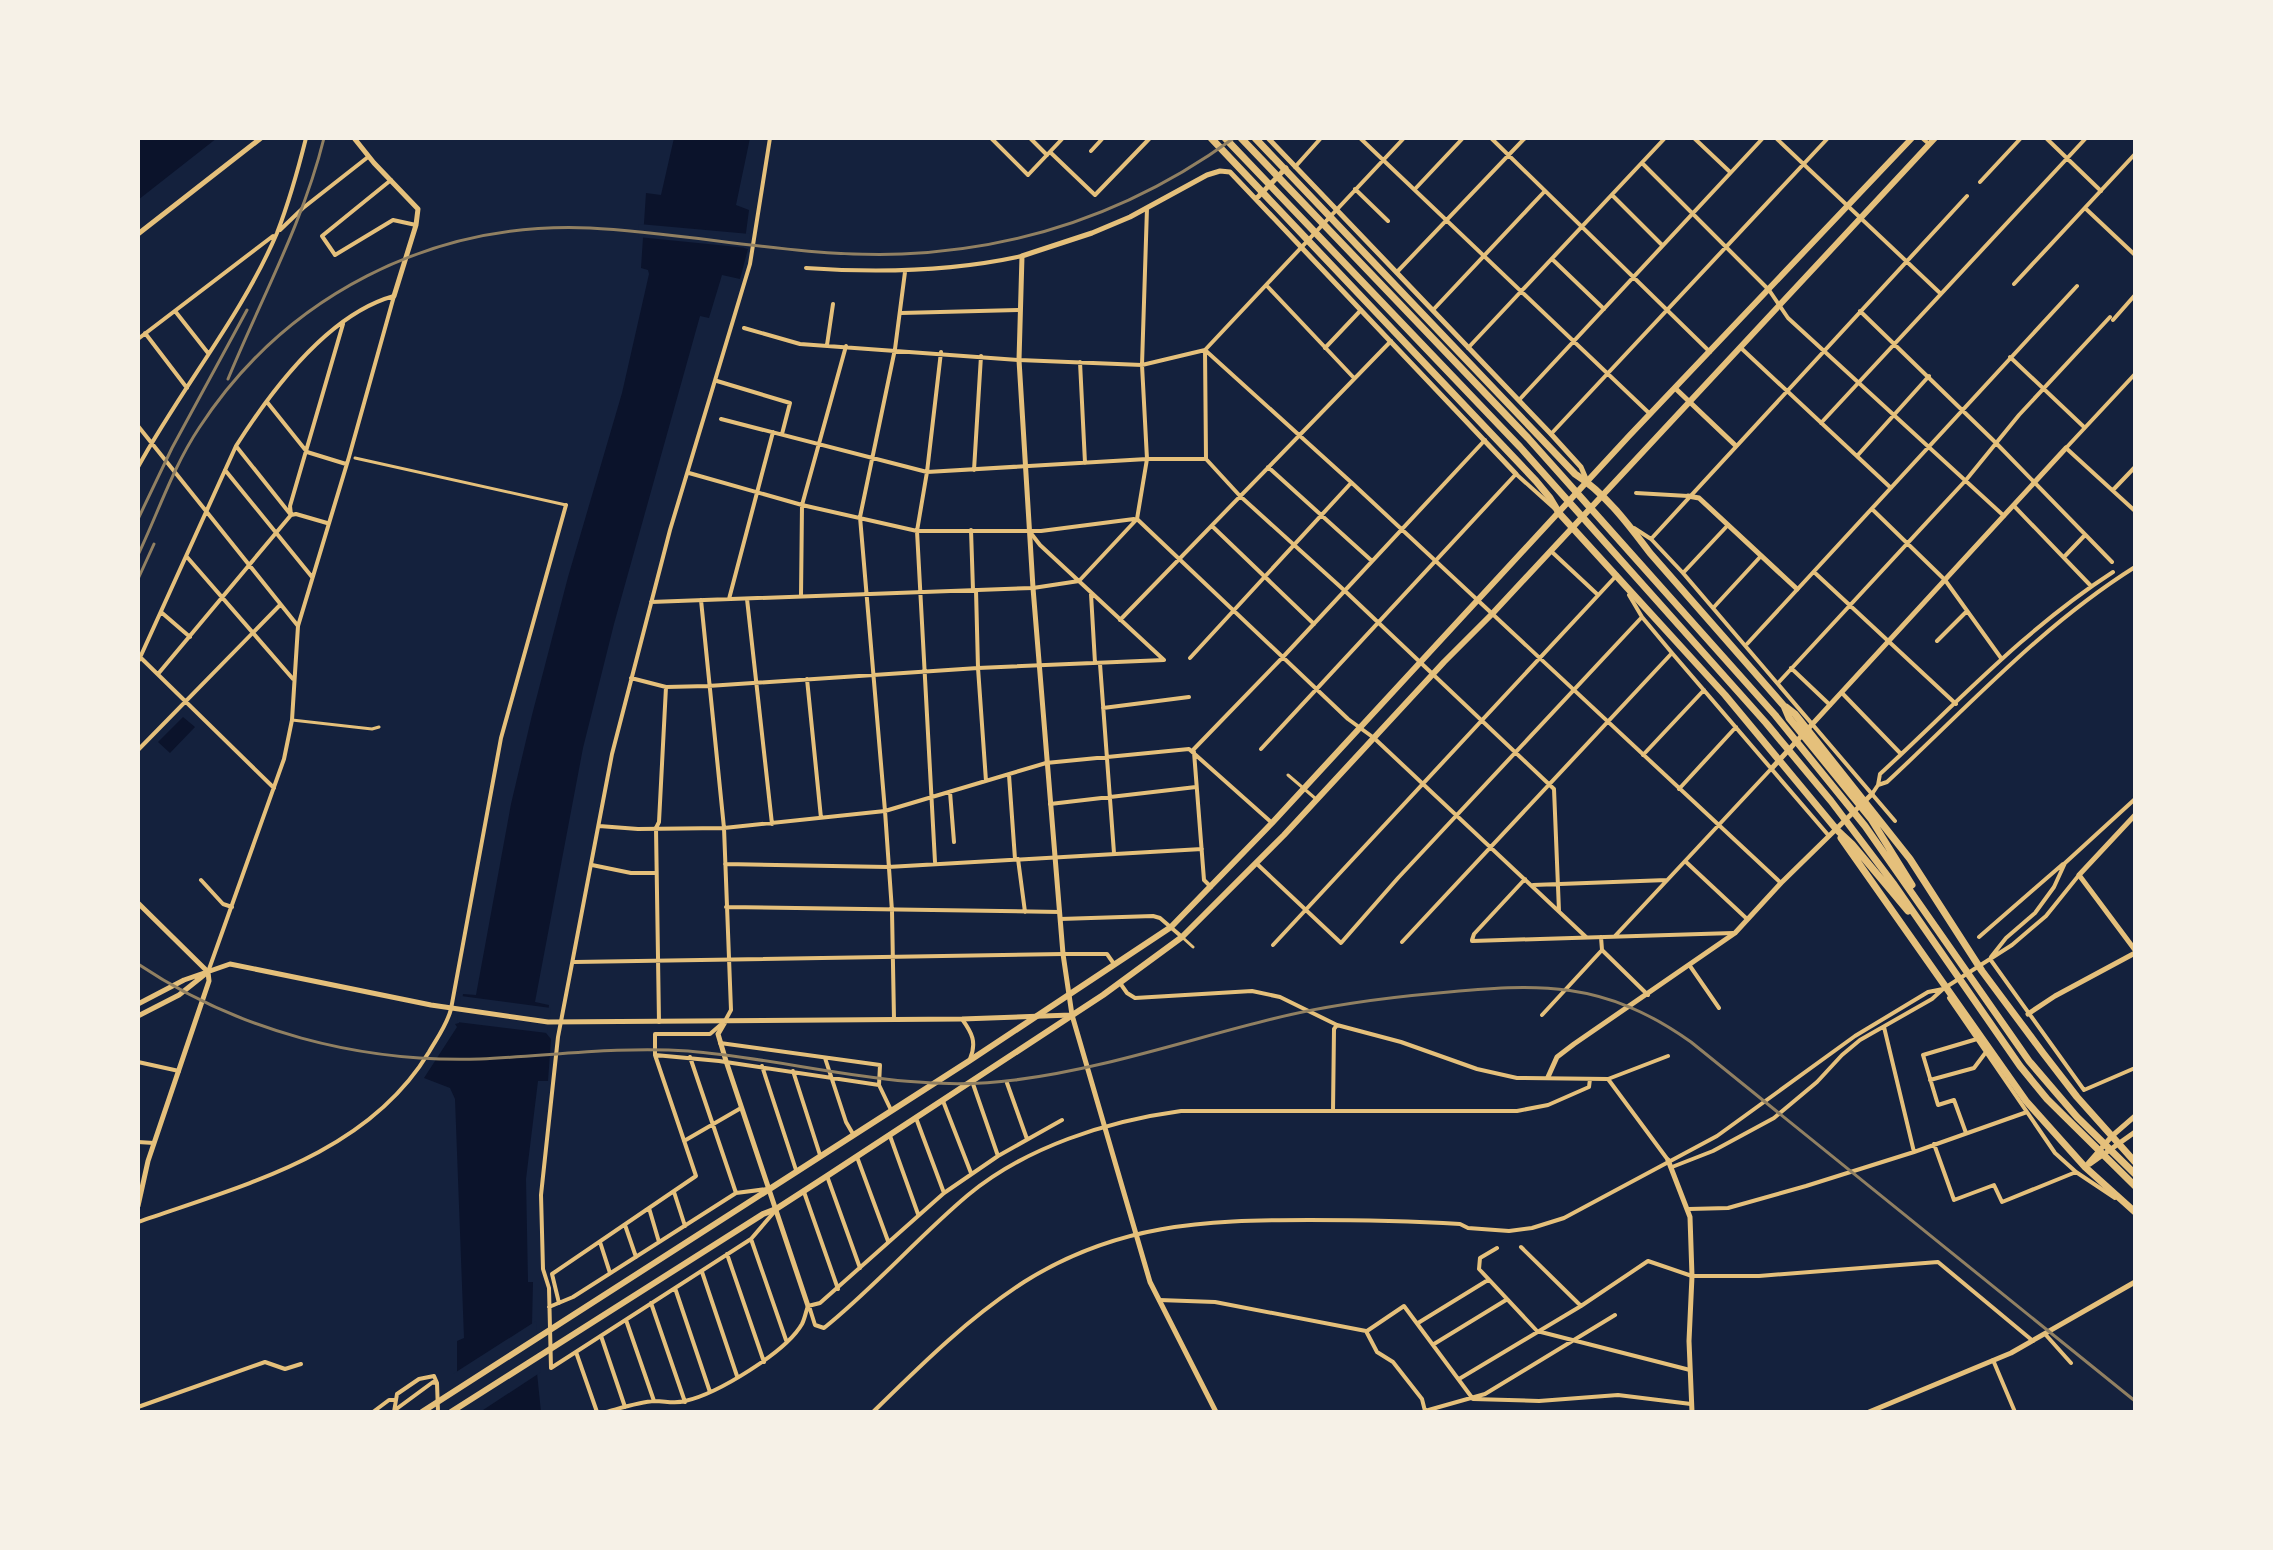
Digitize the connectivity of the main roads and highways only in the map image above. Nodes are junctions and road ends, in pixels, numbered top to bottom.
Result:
1 (1211, 138) edge
2 (1225, 138) edge
3 (1241, 138) edge
4 (1255, 138) edge
5 (1912, 138) edge
6 (1932, 141) edge
7 (1588, 482) junction
8 (1601, 496) junction
9 (1559, 513) junction
10 (1572, 527) junction
11 (1784, 706) junction
12 (1837, 830) junction
13 (1934, 922) junction
14 (1925, 930) junction
15 (2135, 1162) edge
16 (2135, 1174) edge
17 (2135, 1186) edge
18 (2135, 1212) edge
19 (422, 1412) edge
20 (451, 1412) edge

1 - 9 highway
2 - 14 highway
3 - 13 highway
4 - 7 highway
5 - 7 main road
6 - 8 main road
7 - 8 highway
7 - 9 main road
8 - 10 main road
8 - 11 highway
9 - 10 highway
9 - 19 main road
10 - 12 highway
10 - 20 main road
11 - 13 highway
11 - 15 highway
12 - 14 highway
12 - 18 highway
13 - 16 highway
14 - 17 highway

